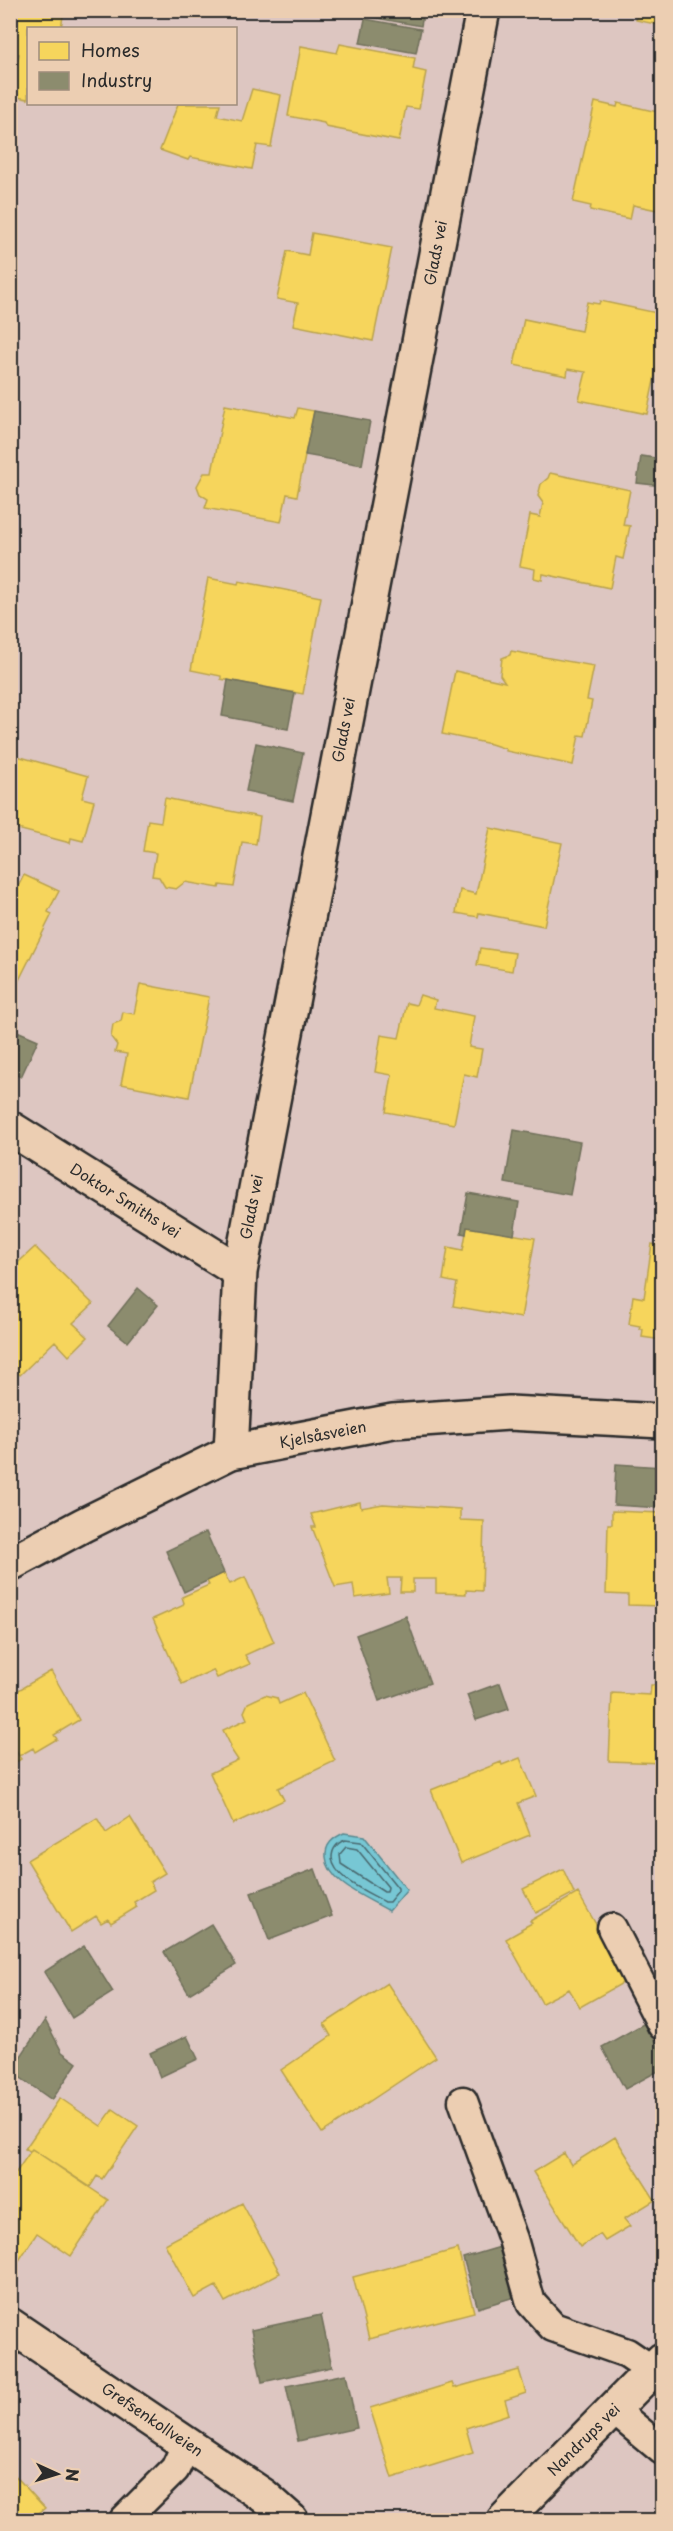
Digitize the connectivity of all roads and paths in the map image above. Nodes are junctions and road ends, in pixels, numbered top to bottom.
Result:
1 (483, 10) edge
2 (10, 1128) edge
3 (240, 1272) junction
4 (663, 1421) edge
5 (231, 1452) junction
6 (10, 1564) edge
7 (612, 1928) dead end
8 (663, 2025) edge
9 (463, 2101) dead end
10 (10, 2325) edge
11 (657, 2365) edge
12 (614, 2410) junction
13 (187, 2443) junction
14 (663, 2450) edge
15 (124, 2520) edge
16 (291, 2520) edge
17 (504, 2520) edge

1 - 3 street, Glads vei
2 - 3 street, Doktor Smiths vei
3 - 5 street, Glads vei
4 - 5 street, Kjelsåsveien
5 - 6 street, Kjelsåsveien
7 - 8 lane
9 - 11 lane
10 - 13 street, Grefsenkollveien
11 - 12 street, Nandrups vei
12 - 14 lane
12 - 17 street, Nandrups vei
13 - 15 lane
13 - 16 street, Grefsenkollveien

